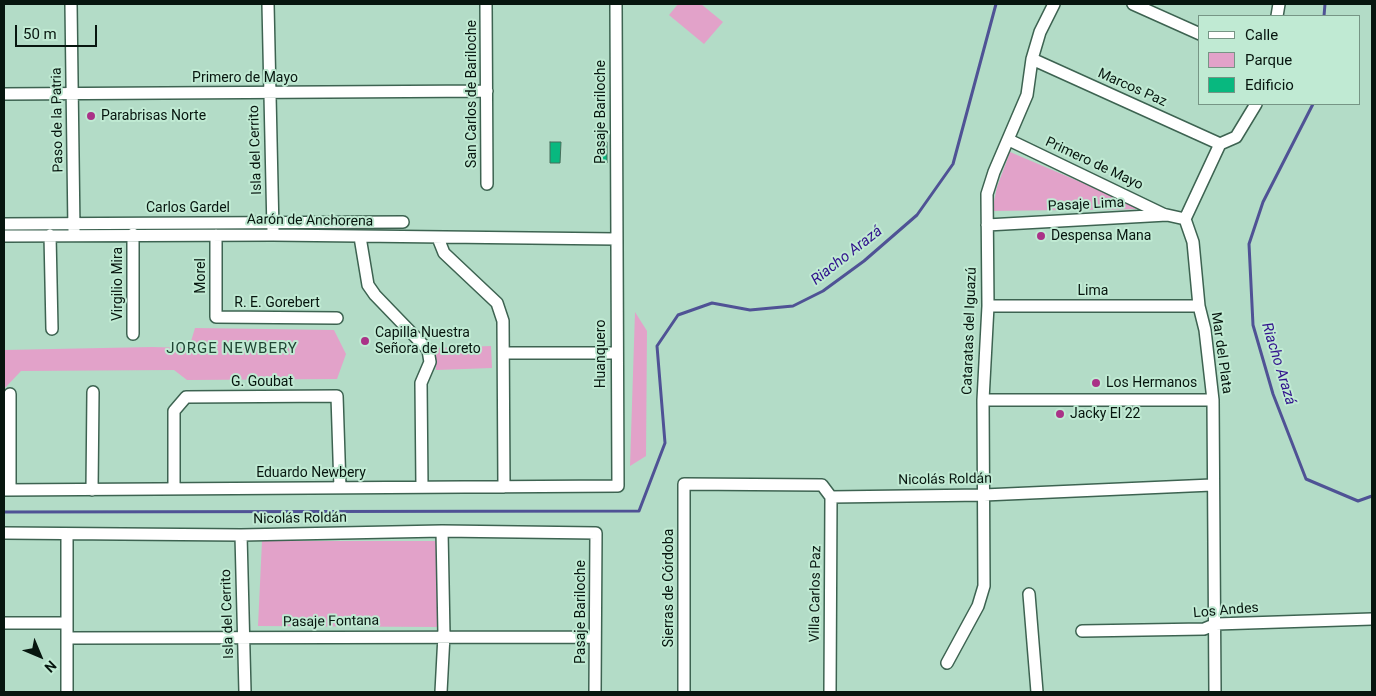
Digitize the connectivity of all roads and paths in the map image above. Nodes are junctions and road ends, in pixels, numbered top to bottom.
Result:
1 (71, 4) edge
2 (268, 4) edge
3 (486, 4) edge
4 (616, 4) edge
5 (1054, 4) edge
6 (1133, 4) edge
7 (1198, 33) edge
8 (1032, 59) junction
9 (486, 91) junction
10 (270, 92) junction
11 (4, 94) edge
12 (72, 94) junction
13 (1255, 105) edge
14 (1008, 140) junction
15 (1220, 144) junction
16 (487, 184) dead end
17 (1167, 215) junction
18 (1186, 219) junction
19 (616, 221) joint
20 (403, 222) dead end
21 (273, 223) junction
22 (4, 224) edge
23 (987, 225) junction
24 (74, 230) junction
25 (133, 234) junction
26 (50, 235) junction
27 (216, 235) junction
28 (273, 235) junction
29 (4, 236) edge
30 (360, 237) junction
31 (438, 238) junction
32 (616, 239) junction
33 (988, 306) junction
34 (1199, 306) junction
35 (216, 317) joint
36 (337, 318) dead end
37 (52, 330) dead end
38 (133, 334) dead end
39 (505, 353) junction
40 (616, 353) junction
41 (93, 392) dead end
42 (10, 394) dead end
43 (983, 400) junction
44 (1213, 400) junction
45 (1212, 485) junction
46 (618, 486) joint
47 (504, 487) junction
48 (340, 488) junction
49 (422, 488) junction
50 (174, 489) junction
51 (7, 490) edge
52 (92, 490) junction
53 (984, 495) junction
54 (832, 497) junction
55 (442, 532) junction
56 (4, 533) edge
57 (596, 533) joint
58 (67, 534) junction
59 (241, 535) junction
60 (1029, 594) dead end
61 (1372, 620) edge
62 (4, 623) edge
63 (67, 623) junction
64 (1216, 624) junction
65 (1082, 631) dead end
66 (444, 635) junction
67 (596, 637) junction
68 (67, 638) junction
69 (244, 639) junction
70 (947, 664) dead end
71 (67, 692) edge
72 (245, 692) edge
73 (441, 692) edge
74 (595, 692) edge
75 (684, 692) edge
76 (830, 692) edge
77 (1037, 692) edge
78 (1215, 692) edge

1 - 12 street, Paso de la Patria
2 - 10 street, Isla del Cerrito
3 - 9 street, San Carlos de Bariloche
4 - 19 street, Pasaje Bariloche
5 - 8 street, Cataratas del Iguazú
6 - 7 street
8 - 14 street, Cataratas del Iguazú
8 - 15 street, Marcos Paz
9 - 10 street, Primero de Mayo
9 - 16 street, San Carlos de Bariloche
10 - 12 street, Primero de Mayo
10 - 21 street, Isla del Cerrito
11 - 12 street, Primero de Mayo
12 - 24 street, Paso de la Patria
13 - 15 street
14 - 17 street, Primero de Mayo
14 - 23 street, Cataratas del Iguazú
15 - 18 street
17 - 18 street, Pasaje Lima
17 - 23 street, Pasaje Lima
18 - 34 street, Mar del Plata
19 - 32 street, Huanquero
20 - 21 street, Carlos Gardel
21 - 24 street, Carlos Gardel
21 - 28 street, Isla del Cerrito
22 - 24 street, Carlos Gardel
23 - 33 street, Cataratas del Iguazú
24 - 25 street, Aarón de Anchorena
24 - 26 street, Aarón de Anchorena
25 - 27 street, Aarón de Anchorena
25 - 38 street, Virgilio Mira
26 - 29 street, Aarón de Anchorena
26 - 37 street
27 - 28 street, Aarón de Anchorena
27 - 35 street, Morel
28 - 30 street, Aarón de Anchorena
30 - 31 street, Aarón de Anchorena
30 - 49 street
31 - 32 street, Aarón de Anchorena
31 - 39 street
32 - 40 street, Huanquero
33 - 34 street, Lima
33 - 43 street, Cataratas del Iguazú
34 - 44 street, Mar del Plata
35 - 36 street, R. E. Gorebert
39 - 40 street
39 - 47 street
40 - 46 street, Huanquero
41 - 52 street
42 - 51 street
43 - 44 street
43 - 53 street, Cataratas del Iguazú
44 - 45 street, Mar del Plata
45 - 53 street, Nicolás Roldán
45 - 64 street, Mar del Plata
46 - 47 street, Eduardo Newbery
47 - 49 street, Eduardo Newbery
48 - 49 street, Eduardo Newbery
48 - 50 street, Eduardo Newbery
48 - 50 street, G. Goubat
50 - 52 street, Eduardo Newbery
51 - 52 street, Eduardo Newbery
53 - 54 street, Nicolás Roldán
53 - 70 street, Cataratas del Iguazú
54 - 75 street, Sierras de Córdoba
54 - 76 street, Villa Carlos Paz
55 - 57 street, Nicolás Roldán
55 - 59 street, Nicolás Roldán
55 - 66 street
56 - 58 street, Nicolás Roldán
57 - 67 street, Pasaje Bariloche
58 - 59 street, Nicolás Roldán
58 - 63 street
59 - 69 street, Isla del Cerrito
60 - 77 street
61 - 64 street, Los Andes
62 - 63 street
63 - 68 street
64 - 65 street, Los Andes
64 - 78 street, Mar del Plata
66 - 67 street, Pasaje Fontana
66 - 69 street, Pasaje Fontana
66 - 73 street
67 - 74 street, Pasaje Bariloche
68 - 69 street, Pasaje Fontana
68 - 71 street
69 - 72 street, Isla del Cerrito

